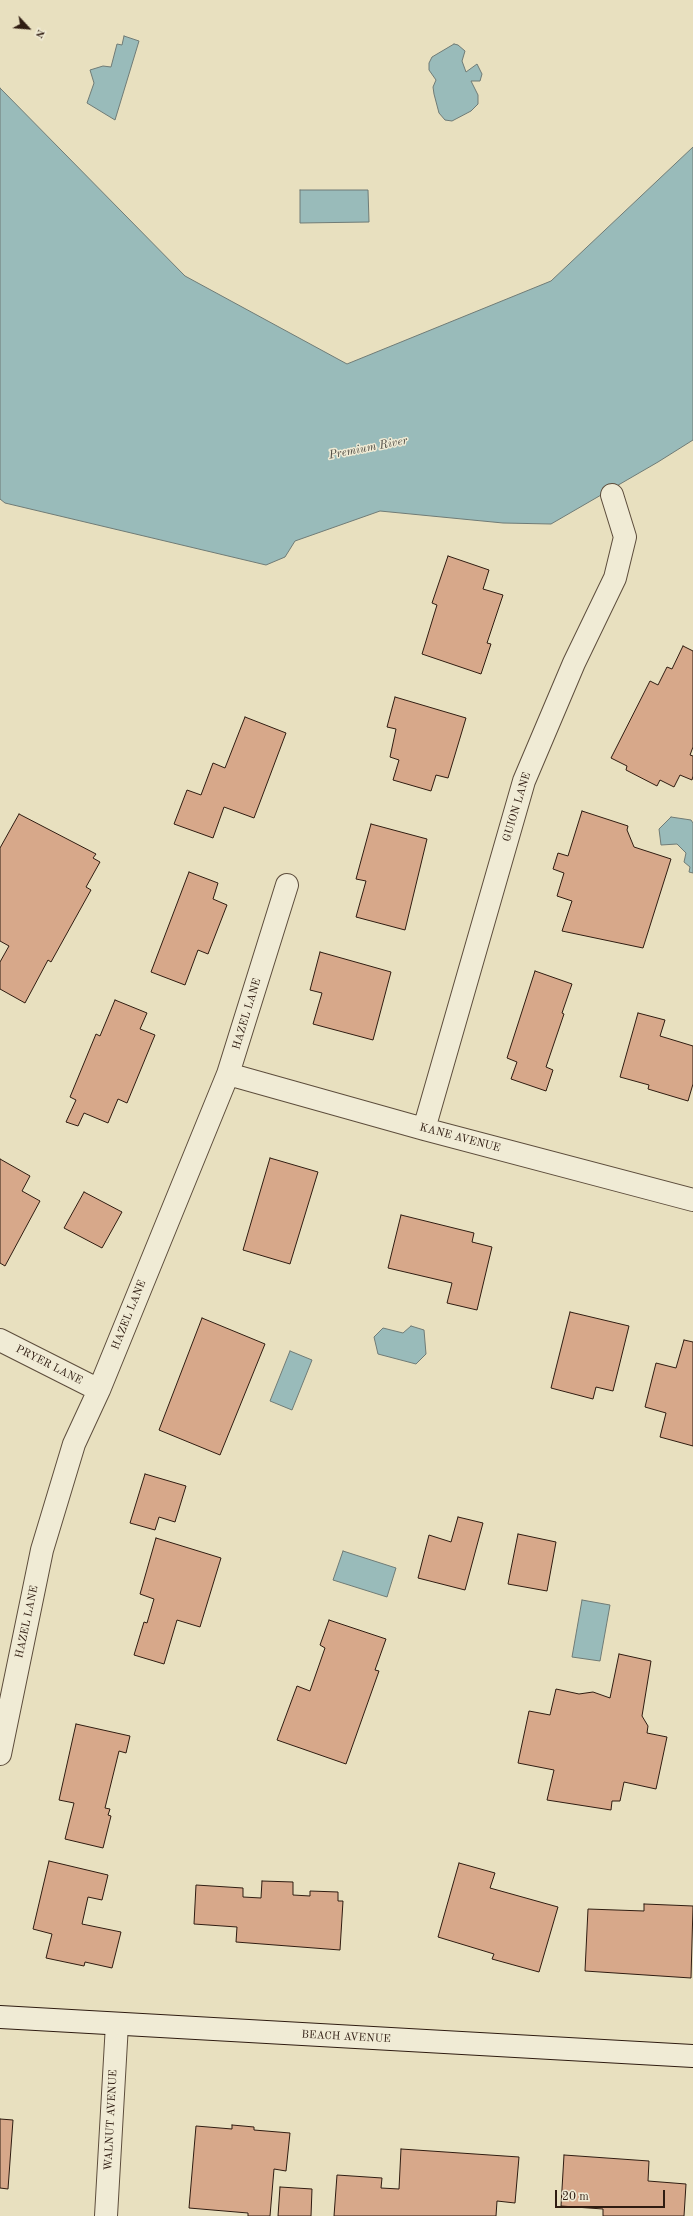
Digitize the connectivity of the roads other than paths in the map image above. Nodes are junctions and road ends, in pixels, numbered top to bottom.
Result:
1 (612, 495) dead end
2 (287, 885) dead end
3 (228, 1074) junction
4 (424, 1129) junction
5 (693, 1200) edge
6 (0, 1340) edge
7 (99, 1390) junction
8 (0, 1754) edge
9 (0, 2017) edge
10 (117, 2024) junction
11 (693, 2056) edge
12 (106, 2216) edge

1 - 4 street, GUION LANE
2 - 3 street, HAZEL LANE
3 - 4 street, KANE AVENUE
3 - 7 street, HAZEL LANE
4 - 5 street, KANE AVENUE
6 - 7 street, PRYER LANE
7 - 8 street, HAZEL LANE
9 - 10 street, BEACH AVENUE
10 - 11 street, BEACH AVENUE
10 - 12 street, WALNUT AVENUE

